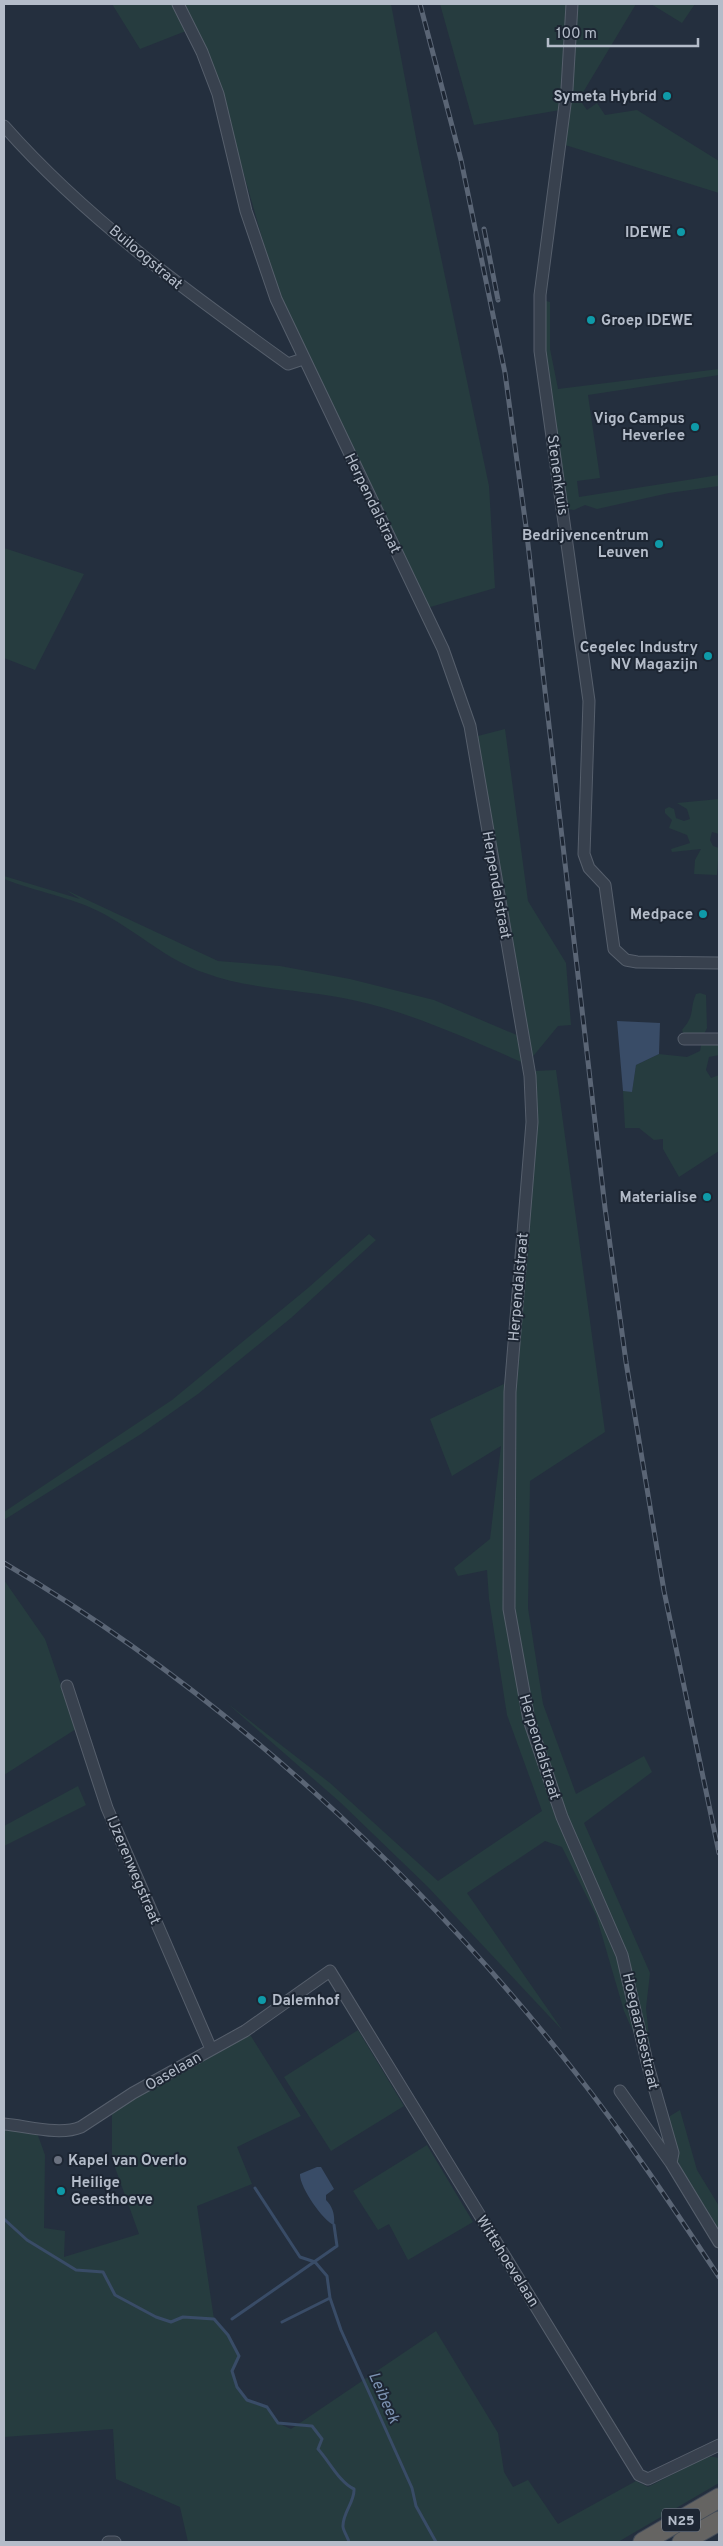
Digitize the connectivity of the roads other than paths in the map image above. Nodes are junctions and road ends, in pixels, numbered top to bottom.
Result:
1 (178, 4) edge
2 (572, 4) edge
3 (4, 126) edge
4 (303, 359) junction
5 (719, 963) edge
6 (684, 1039) dead end
7 (719, 1039) edge
8 (66, 1686) dead end
9 (562, 1817) joint
10 (330, 1971) joint
11 (211, 2049) junction
12 (620, 2091) dead end
13 (4, 2124) edge
14 (671, 2163) junction
15 (719, 2242) edge
16 (719, 2445) edge
17 (719, 2498) edge
18 (719, 2521) edge
19 (108, 2542) edge
20 (115, 2542) edge
21 (643, 2542) edge
22 (682, 2542) edge

1 - 4 street, Herpendalstraat
2 - 5 street, Stenenkruis
3 - 4 street, Builoogstraat
4 - 9 street, Herpendalstraat
6 - 7 street
8 - 11 street, IJzerenwegstraat
9 - 14 street, Hoegaardsestraat
10 - 11 street, Oaselaan
10 - 16 street, Wittehoevelaan
11 - 13 street, Oaselaan
12 - 14 street
14 - 15 street, Hoegaardsestraat
17 - 21 highway, N25
18 - 22 highway, N25
19 - 20 street

